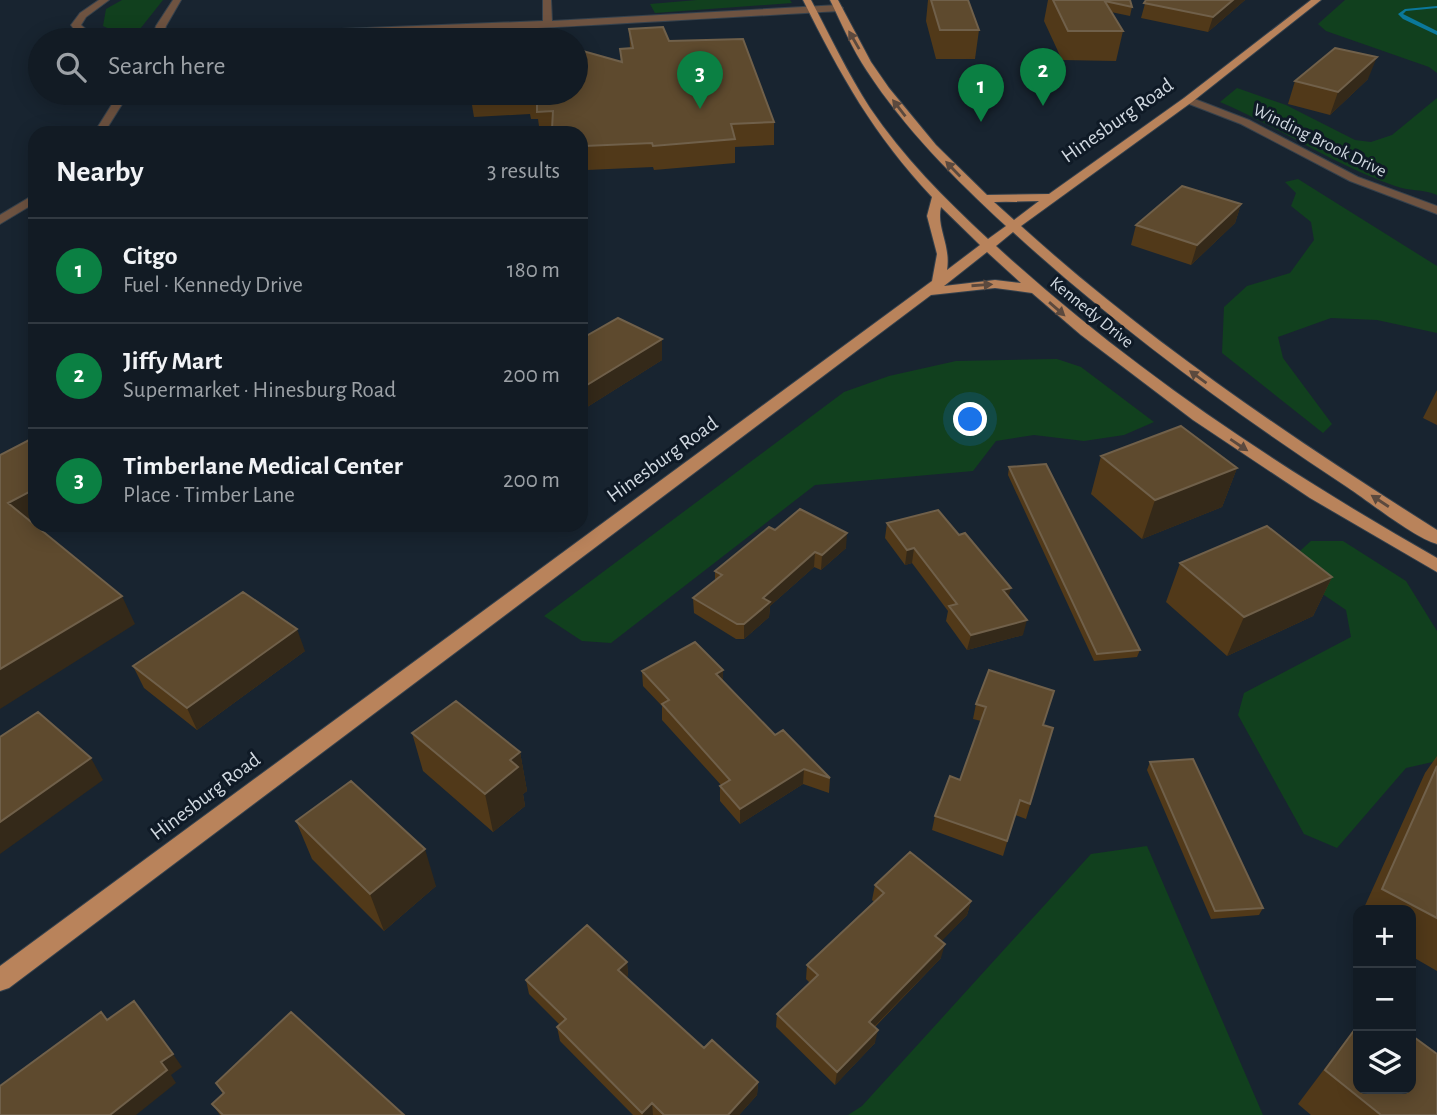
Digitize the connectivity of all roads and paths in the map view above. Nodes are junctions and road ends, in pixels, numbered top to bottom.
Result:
1 (105, 0) edge
2 (177, 0) edge
3 (547, 0) edge
4 (1317, 0) edge
5 (836, 4) edge
6 (810, 5) edge
7 (548, 24) junction
8 (78, 28) edge
9 (161, 28) edge
10 (450, 28) edge
11 (1188, 100) junction
12 (116, 105) edge
13 (103, 126) edge
14 (938, 197) junction
15 (1052, 197) junction
16 (984, 199) junction
17 (28, 202) edge
18 (1437, 211) edge
19 (0, 220) edge
20 (1013, 226) junction
21 (988, 246) junction
22 (934, 288) junction
23 (1033, 289) junction
24 (1437, 538) edge
25 (1437, 566) edge
26 (0, 980) edge

1 - 8 street
2 - 9 street
3 - 7 street
4 - 11 main road, Hinesburg Road
5 - 6 street
16 -> 5 main road, Kennedy Drive
6 - 7 street
6 - 14 main road, Kennedy Drive
7 - 10 street
11 - 15 main road, Hinesburg Road
11 - 18 street, Winding Brook Drive
12 - 13 street
14 - 21 main road, Kennedy Drive
14 - 22 main road
15 - 16 main road
15 - 20 main road, Hinesburg Road
16 - 20 main road, Kennedy Drive
17 - 19 street
20 - 21 main road, Hinesburg Road
24 -> 20 main road, Kennedy Drive
21 - 22 main road, Hinesburg Road
21 - 23 main road, Kennedy Drive
22 -> 23 main road
22 - 26 main road, Hinesburg Road
23 -> 25 main road, Kennedy Drive

